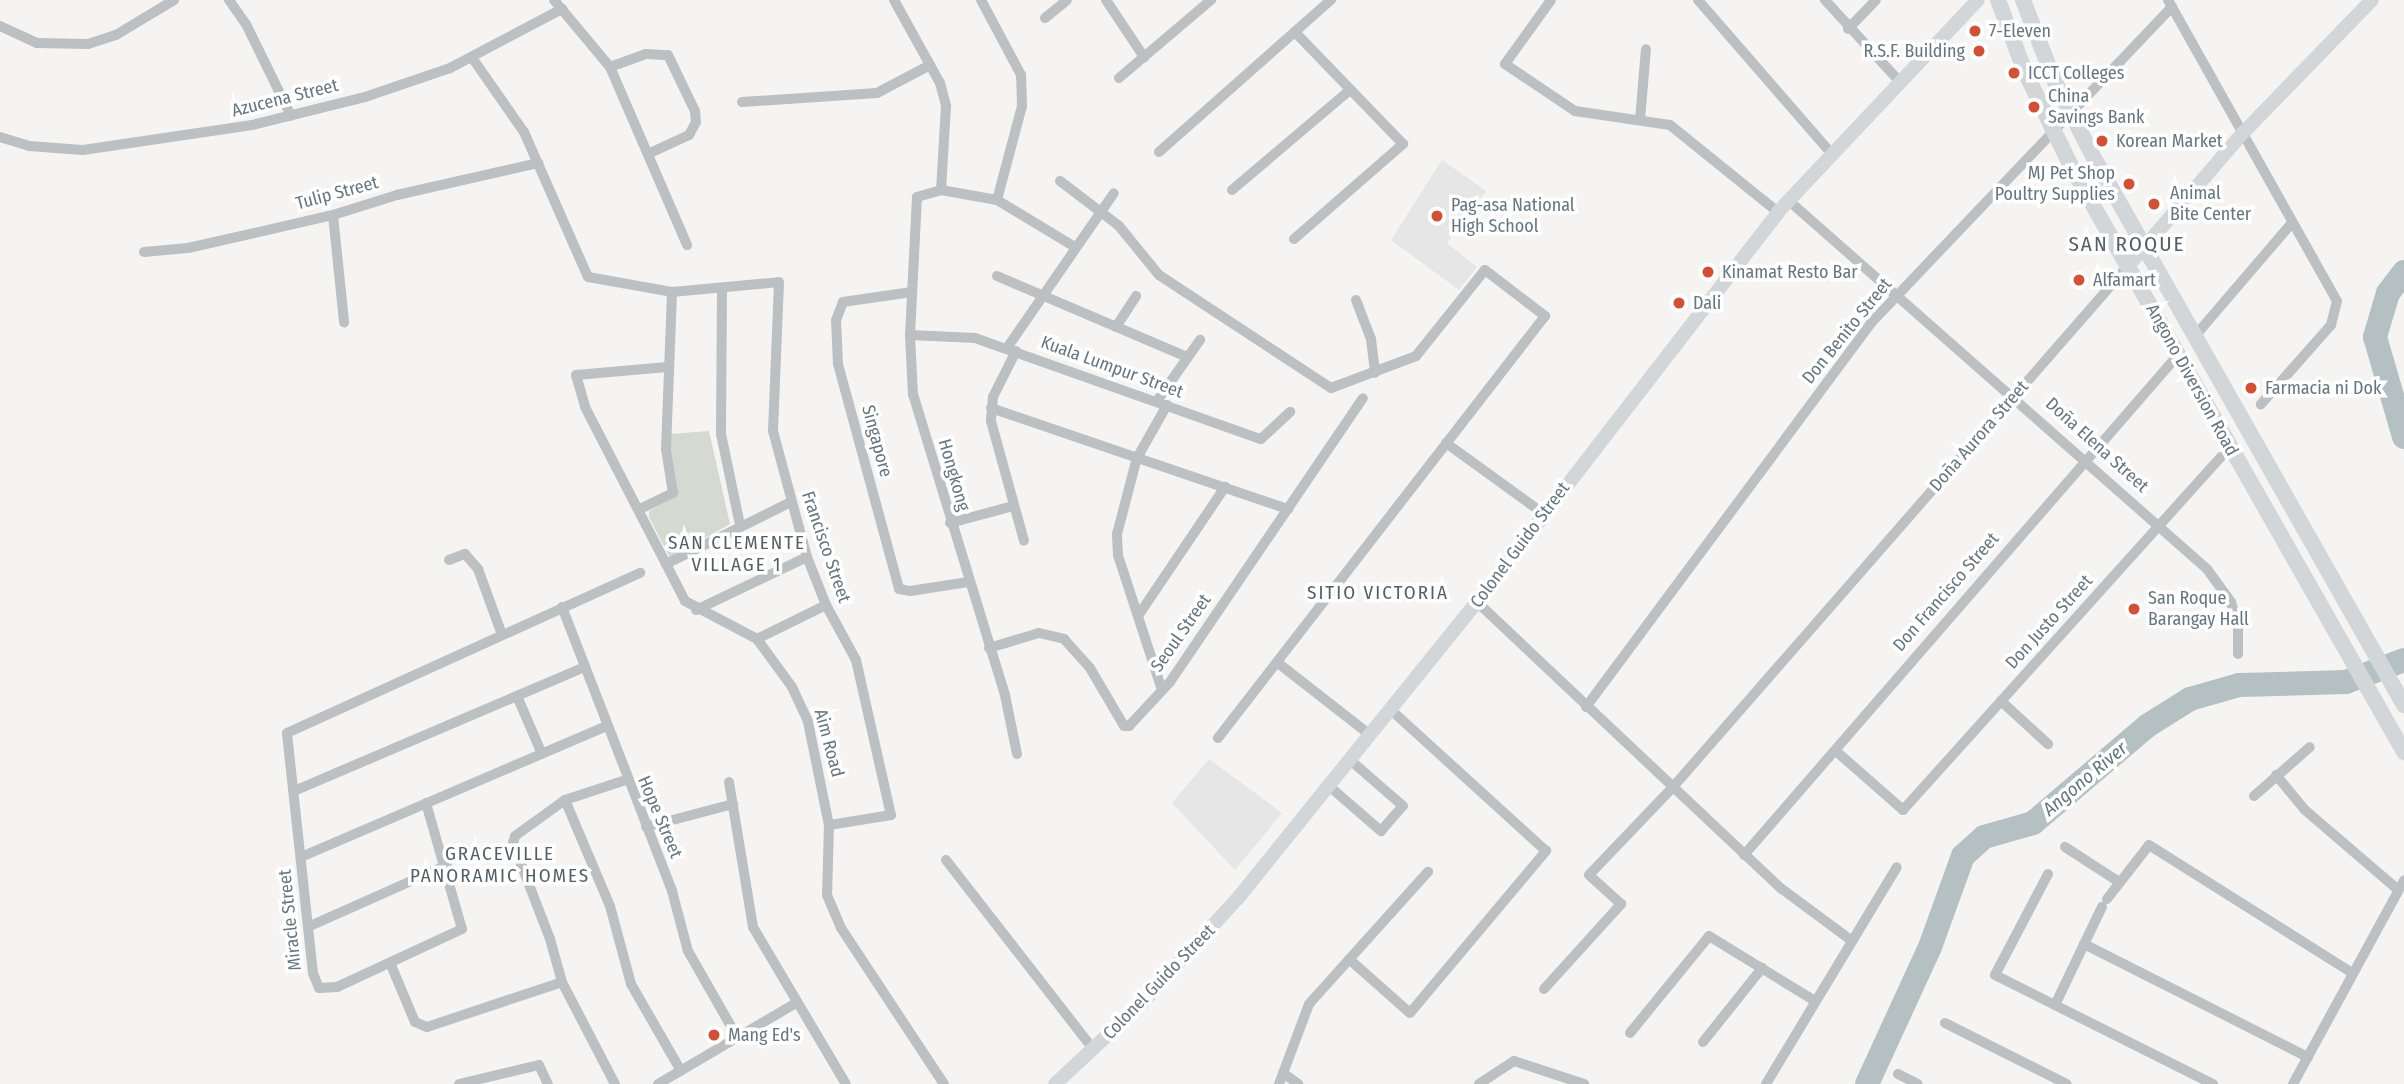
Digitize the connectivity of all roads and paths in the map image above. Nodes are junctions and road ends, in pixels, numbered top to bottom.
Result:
1 (174, 0) edge
2 (229, 0) edge
3 (894, 0) edge
4 (981, 0) edge
5 (1067, 0) edge
6 (1106, 0) edge
7 (1193, 0) edge
8 (1211, 0) edge
9 (1331, 0) edge
10 (1551, 0) edge
11 (1699, 0) edge
12 (1825, 0) edge
13 (1876, 0) edge
14 (1979, 0) edge
15 (1998, 0) edge
16 (2023, 0) edge
17 (2372, 0) edge
18 (2170, 3) edge
19 (558, 4) edge
20 (1200, 10) junction
21 (1045, 18) dead end
22 (0, 26) edge
23 (1849, 29) junction
24 (1295, 32) junction
25 (1646, 49) dead end
26 (1144, 57) junction
27 (473, 59) junction
28 (930, 65) junction
29 (610, 67) junction
30 (1119, 78) dead end
31 (1900, 82) junction
32 (1350, 90) junction
33 (742, 102) dead end
34 (2071, 114) junction
35 (291, 116) junction
36 (1640, 120) junction
37 (2053, 132) junction
38 (2243, 133) junction
39 (0, 136) edge
40 (1158, 152) dead end
41 (650, 153) junction
42 (1831, 153) junction
43 (538, 163) junction
44 (1060, 181) dead end
45 (941, 190) junction
46 (1232, 190) dead end
47 (1114, 193) dead end
48 (997, 200) junction
49 (1788, 200) junction
50 (1099, 210) junction
51 (1778, 212) junction
52 (333, 215) junction
53 (2292, 223) junction
54 (1294, 239) dead end
55 (687, 245) dead end
56 (1074, 247) junction
57 (2145, 248) junction
58 (144, 252) dead end
59 (2128, 267) junction
60 (997, 276) dead end
61 (722, 290) junction
62 (672, 292) junction
63 (912, 292) junction
64 (1898, 294) junction
65 (1041, 295) junction
66 (1136, 296) dead end
67 (1356, 300) dead end
68 (344, 322) dead end
69 (1116, 327) junction
70 (910, 335) junction
71 (2194, 336) junction
72 (1200, 341) dead end
73 (1011, 349) junction
74 (2178, 355) junction
75 (1187, 357) junction
76 (667, 367) junction
77 (1375, 373) junction
78 (2014, 396) junction
79 (1363, 398) dead end
80 (1162, 403) junction
81 (2261, 404) dead end
82 (991, 408) junction
83 (1290, 412) dead end
84 (1446, 443) junction
85 (2221, 457) dead end
86 (1137, 458) junction
87 (2085, 458) junction
88 (1225, 487) junction
89 (791, 502) junction
90 (1013, 506) junction
91 (640, 509) junction
92 (1288, 509) junction
93 (1544, 514) junction
94 (950, 523) junction
95 (2159, 524) junction
96 (740, 525) junction
97 (1024, 541) dead end
98 (807, 557) junction
99 (449, 560) dead end
100 (666, 564) junction
101 (640, 573) dead end
102 (968, 582) junction
103 (1477, 602) junction
104 (826, 605) junction
105 (562, 607) junction
106 (696, 610) junction
107 (1138, 616) junction
108 (501, 632) junction
109 (757, 639) junction
110 (989, 649) junction
111 (2238, 654) dead end
112 (1278, 663) junction
113 (585, 667) junction
114 (1162, 690) junction
115 (517, 696) junction
116 (2001, 701) junction
117 (2404, 705) edge
118 (1586, 707) junction
119 (1391, 710) junction
120 (605, 727) junction
121 (1370, 736) junction
122 (1218, 738) dead end
123 (2048, 744) dead end
124 (2400, 746) edge
125 (2310, 747) dead end
126 (1837, 752) junction
127 (542, 754) junction
128 (1017, 754) dead end
129 (1350, 760) junction
130 (2276, 775) junction
131 (626, 780) junction
132 (729, 782) dead end
133 (1329, 786) junction
134 (1673, 787) junction
135 (294, 791) junction
136 (2254, 796) dead end
137 (565, 800) junction
138 (426, 803) junction
139 (733, 804) junction
140 (829, 825) junction
141 (646, 827) junction
142 (2065, 847) dead end
143 (1744, 855) junction
144 (301, 857) junction
145 (946, 860) dead end
146 (447, 865) junction
147 (1897, 867) dead end
148 (1428, 872) dead end
149 (2048, 874) dead end
150 (2119, 882) junction
151 (2400, 884) edge
152 (310, 926) junction
153 (1851, 940) junction
154 (2084, 944) junction
155 (1349, 959) junction
156 (391, 965) junction
157 (1762, 968) junction
158 (2352, 973) junction
159 (562, 982) junction
160 (1544, 989) dead end
161 (1815, 1001) junction
162 (796, 1003) junction
163 (2055, 1005) junction
164 (1945, 1023) dead end
165 (1630, 1033) dead end
166 (737, 1037) junction
167 (1703, 1042) dead end
168 (1093, 1049) junction
169 (2308, 1057) junction
170 (681, 1071) junction
171 (1898, 1074) dead end
172 (1281, 1078) edge
173 (483, 1081) edge
174 (459, 1084) edge
175 (548, 1084) edge
176 (615, 1084) edge
177 (658, 1084) edge
178 (846, 1084) edge
179 (944, 1084) edge
180 (1055, 1084) edge
181 (1298, 1084) edge
182 (1479, 1084) edge
183 (1584, 1084) edge
184 (1766, 1084) edge
185 (1918, 1084) edge
186 (2067, 1084) edge
187 (2213, 1084) edge
188 (2293, 1084) edge

1 - 22 street
2 - 35 street
3 - 28 street
4 - 48 street
5 - 21 street
6 - 26 street
7 - 20 street
8 - 20 street
9 - 24 street
10 - 36 street
11 - 42 street
12 - 23 street
13 - 23 street
14 - 31 street, Colonel Guido Street
15 - 37 main road, Angono Diversion Road
16 - 34 main road, Angono Diversion Road
17 - 38 street, Doña Aurora Street
18 - 34 street, Don Benito Street
18 - 38 street
19 - 27 street, Azucena Street
19 - 29 street
20 - 26 street
23 - 31 street
24 - 32 street
24 - 40 street
25 - 36 street
26 - 30 street
27 - 35 street, Azucena Street
27 - 43 street
28 - 33 street
28 - 45 street
29 - 41 street
29 - 41 street
31 - 42 street, Colonel Guido Street
32 - 46 street
32 - 54 street
34 - 37 street, Don Benito Street
34 - 57 main road, Angono Diversion Road
35 - 39 street, Azucena Street
36 - 51 street
37 - 59 main road, Angono Diversion Road
37 - 64 street, Don Benito Street
38 - 53 street
38 - 57 street, Doña Aurora Street
41 - 55 street
42 - 49 street, Colonel Guido Street
43 - 52 street, Tulip Street
43 - 62 street
44 - 50 street
45 - 48 street
45 - 63 street, Hongkong
47 - 50 street
48 - 56 street
49 - 51 street, Colonel Guido Street
49 - 64 street, Doña Elena Street
50 - 56 street
50 - 77 street
51 - 93 street, Colonel Guido Street
52 - 58 street, Tulip Street
52 - 68 street
53 - 71 street
53 - 81 street
56 - 65 street
57 - 59 street, Doña Aurora Street
57 - 71 main road, Angono Diversion Road
59 - 74 main road, Angono Diversion Road
59 - 78 street, Doña Aurora Street
60 - 65 street
61 - 62 street
61 - 89 street, Francisco Street
61 - 96 street
62 - 76 street
63 - 70 street, Hongkong
63 - 102 street, Singapore
64 - 78 street, Doña Elena Street
64 - 118 street, Don Benito Street
65 - 69 street
65 - 73 street
66 - 69 street
67 - 77 street
69 - 75 street
70 - 73 street, Kuala Lumpur Street
70 - 94 street, Hongkong
71 - 117 main road, Angono Diversion Road
72 - 75 street
73 - 80 street, Kuala Lumpur Street
73 - 82 street
74 - 87 street, Don Francisco Street
74 - 124 main road, Angono Diversion Road
75 - 80 street
76 - 91 street
76 - 91 street, Aim Road
77 - 84 street
78 - 87 street, Doña Elena Street
78 - 134 street, Doña Aurora Street
79 - 92 street, Seoul Street
80 - 83 street, Kuala Lumpur Street
80 - 86 street
82 - 86 street
82 - 90 street
84 - 93 street
84 - 112 street
85 - 95 street, Don Justo Street
86 - 88 street
86 - 107 street
87 - 95 street, Doña Elena Street
87 - 126 street, Don Francisco Street
88 - 92 street
88 - 107 street
89 - 96 street
89 - 98 street, Francisco Street
90 - 94 street
90 - 97 street
91 - 100 street, Aim Road
92 - 114 street, Seoul Street
93 - 103 street, Colonel Guido Street
94 - 102 street, Hongkong
95 - 111 street, Doña Elena Street
95 - 116 street, Don Justo Street
96 - 100 street
98 - 104 street, Francisco Street
98 - 106 street
99 - 108 street
100 - 106 street, Aim Road
101 - 105 street
102 - 110 street, Hongkong
103 - 118 street
103 - 119 street, Colonel Guido Street
104 - 109 street
104 - 140 street, Francisco Street
105 - 108 street
105 - 113 street, Hope Street
106 - 109 street, Aim Road
107 - 114 street
108 - 135 street, Miracle Street
109 - 140 street, Aim Road
110 - 114 street, Seoul Street
110 - 128 street, Hongkong
112 - 121 street
112 - 122 street
113 - 115 street
113 - 120 street, Hope Street
115 - 127 street
115 - 135 street
116 - 123 street
116 - 126 street, Don Justo Street
118 - 134 street
119 - 121 street, Colonel Guido Street
119 - 155 street
120 - 127 street
120 - 131 street, Hope Street
121 - 129 street, Colonel Guido Street
125 - 130 street
126 - 143 street, Don Francisco Street
127 - 138 street
129 - 133 street, Colonel Guido Street
129 - 133 street
130 - 136 street
130 - 151 street
131 - 137 street
131 - 141 street, Hope Street
132 - 139 street
133 - 168 street, Colonel Guido Street
134 - 143 street
134 - 160 street, Doña Aurora Street
135 - 144 street, Miracle Street
137 - 159 street
137 - 170 street
138 - 144 street
138 - 146 street
139 - 141 street
139 - 162 street
140 - 179 street, Aim Road
141 - 166 street, Hope Street
142 - 150 street
143 - 153 street
144 - 152 street, Miracle Street
145 - 168 street
146 - 152 street
146 - 156 street, Miracle Street
147 - 153 street
148 - 155 street
149 - 163 street
150 - 154 street
150 - 158 street
151 - 158 street
152 - 156 street, Miracle Street
153 - 161 street
154 - 163 street
154 - 169 street
155 - 172 street
156 - 159 street
157 - 161 street
157 - 165 street
157 - 167 street
158 - 169 street
159 - 176 street
161 - 184 street
162 - 166 street
162 - 178 street
163 - 187 street
164 - 186 street
166 - 170 street
168 - 180 street, Colonel Guido Street
169 - 188 street
170 - 177 street
171 - 185 street
172 - 181 street
173 - 174 street
173 - 175 street
182 - 183 street

